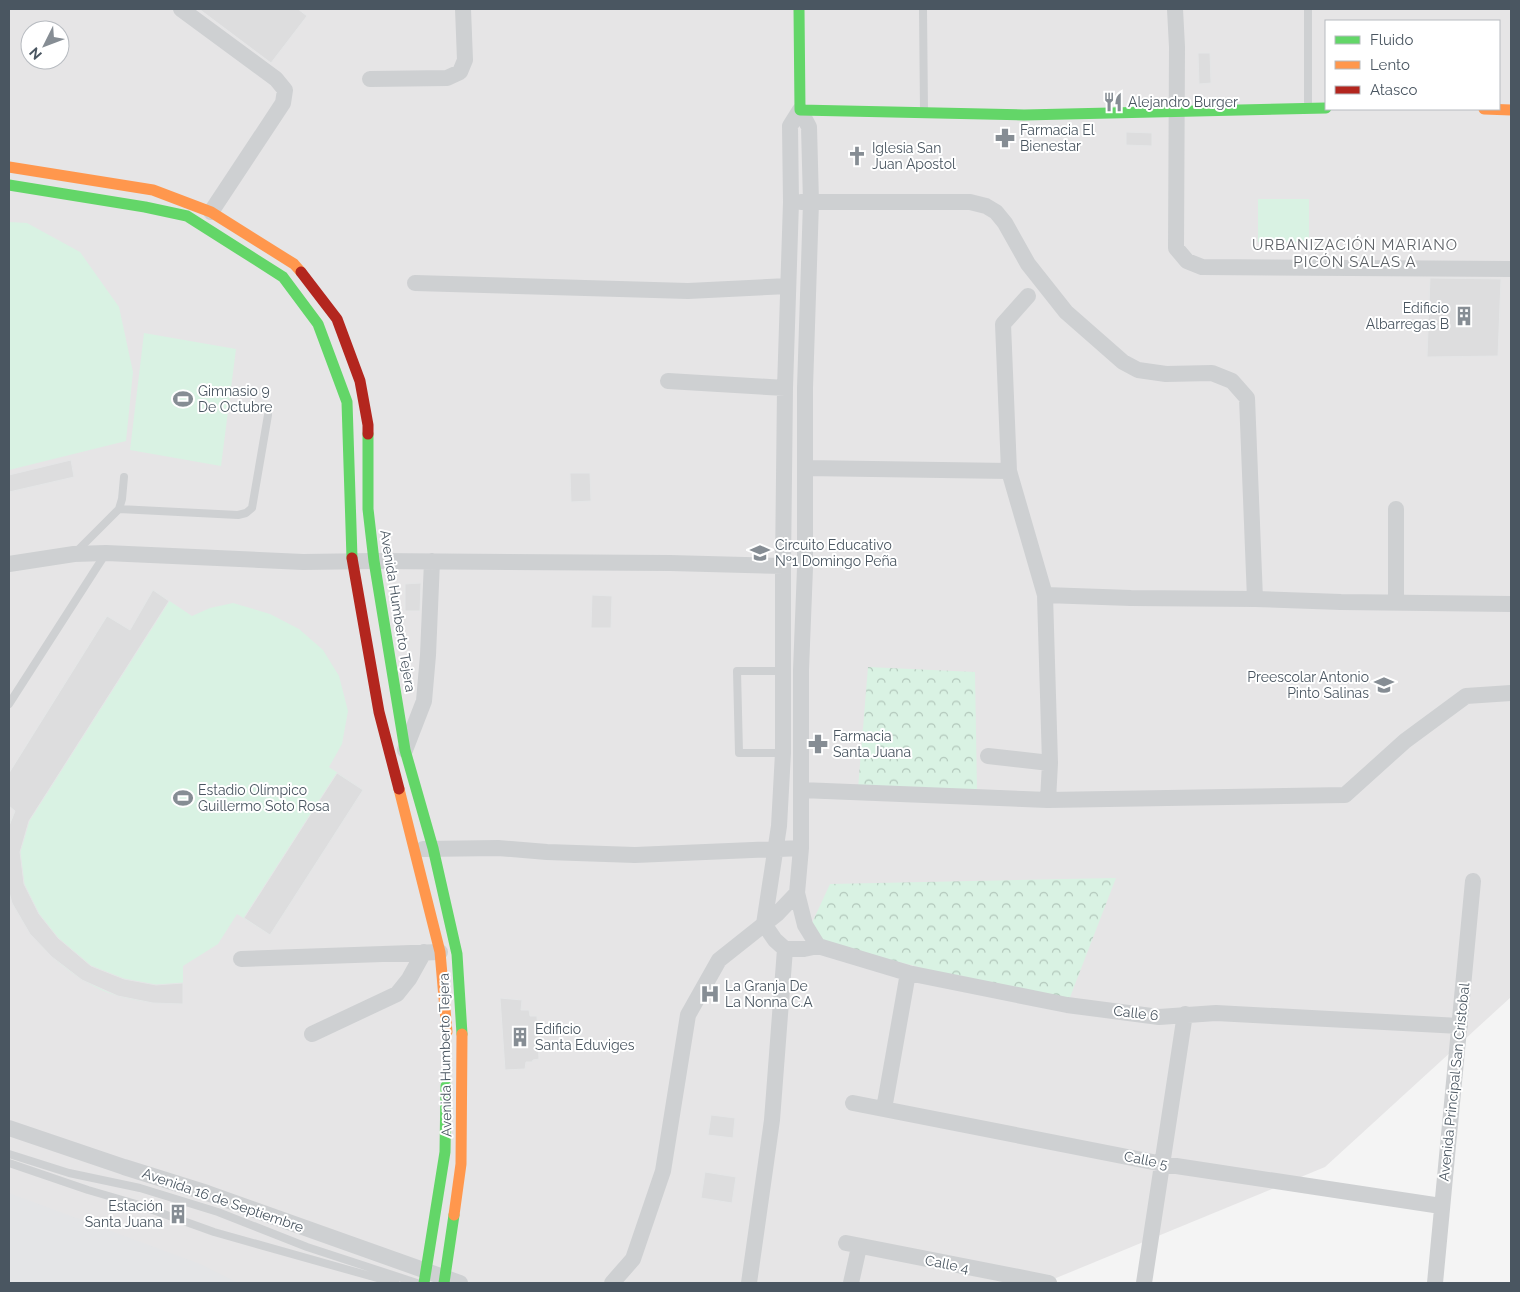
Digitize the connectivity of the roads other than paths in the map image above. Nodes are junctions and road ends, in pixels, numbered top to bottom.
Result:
1 (182, 9) edge
2 (463, 9) edge
3 (800, 9) edge
4 (924, 9) edge
5 (1175, 9) edge
6 (1308, 9) edge
7 (370, 79) dead end
8 (1325, 108) edge
9 (800, 110) junction
10 (1308, 110) junction
11 (1176, 111) junction
12 (924, 114) junction
13 (9, 168) edge
14 (9, 185) edge
15 (791, 202) junction
16 (811, 202) junction
17 (211, 212) junction
18 (1511, 270) edge
19 (414, 283) dead end
20 (788, 286) junction
21 (1028, 296) dead end
22 (668, 381) dead end
23 (785, 388) junction
24 (268, 416) dead end
25 (805, 468) junction
26 (1009, 471) junction
27 (124, 477) dead end
28 (118, 509) junction
29 (1396, 510) dead end
30 (106, 553) junction
31 (74, 554) junction
32 (374, 560) junction
33 (352, 561) junction
34 (432, 561) junction
35 (9, 564) edge
36 (783, 566) junction
37 (1045, 595) junction
38 (1256, 599) junction
39 (1396, 603) junction
40 (1511, 604) edge
41 (784, 671) junction
42 (1511, 693) edge
43 (9, 704) edge
44 (405, 750) junction
45 (784, 753) junction
46 (988, 756) dead end
47 (1050, 763) junction
48 (801, 790) junction
49 (1048, 800) junction
50 (433, 848) junction
51 (801, 848) junction
52 (415, 850) junction
53 (776, 850) junction
54 (1473, 881) dead end
55 (796, 893) junction
56 (764, 924) junction
57 (818, 946) junction
58 (785, 949) junction
59 (432, 952) junction
60 (241, 959) dead end
61 (908, 973) junction
62 (1185, 1014) junction
63 (1460, 1026) junction
64 (312, 1034) dead end
65 (447, 1044) dead end
66 (447, 1073) dead end
67 (853, 1103) dead end
68 (884, 1109) junction
69 (9, 1128) edge
70 (9, 1154) edge
71 (9, 1163) edge
72 (1163, 1164) junction
73 (1441, 1206) junction
74 (422, 1279) edge
75 (450, 1282) edge
76 (395, 1283) edge
77 (612, 1283) edge
78 (749, 1283) edge
79 (850, 1283) edge
80 (1049, 1283) edge
81 (1144, 1283) edge
82 (1435, 1283) edge

1 - 17 street
2 - 7 street
3 - 9 street
4 - 12 lane
5 - 11 street
6 - 10 lane
8 - 10 street
9 - 12 street
9 - 15 street
9 - 16 street
10 - 11 street
11 - 12 street
11 - 18 street
13 - 17 street, Avenida Humberto Tejera
14 - 33 street, Avenida Humberto Tejera
15 - 16 street
15 - 20 street
16 - 25 street
16 - 38 street
17 - 32 street, Avenida Humberto Tejera
19 - 20 street
20 - 23 street
21 - 26 street
22 - 23 street
23 - 36 street
24 - 28 lane
25 - 26 street
25 - 48 street
26 - 37 street
27 - 28 lane
28 - 31 lane
29 - 39 street
30 - 31 street
30 - 33 street
30 - 43 lane
31 - 35 street
32 - 33 street
32 - 34 street
32 - 44 street, Avenida Humberto Tejera
33 - 52 street, Avenida Humberto Tejera
34 - 36 street
34 - 44 street
36 - 41 street
37 - 38 street
37 - 47 street
38 - 39 street
39 - 40 street
41 - 45 street
41 - 45 lane
42 - 49 street
44 - 50 street, Avenida Humberto Tejera
45 - 53 street
46 - 47 street
47 - 49 street
48 - 49 street
48 - 51 street
50 - 52 street
50 - 53 street
50 - 75 street, Avenida Humberto Tejera
51 - 53 street
51 - 55 street
52 - 59 street, Avenida Humberto Tejera
53 - 56 street
54 - 63 street, Avenida Principal San Cristobal
55 - 56 street
55 - 57 street
56 - 58 street
56 - 77 street
57 - 58 street
57 - 61 street, Calle 6
58 - 78 street
59 - 60 street
59 - 64 street
59 - 65 street, Avenida Humberto Tejera
61 - 62 street, Calle 6
61 - 68 street
62 - 63 street, Calle 6
62 - 72 street
63 - 73 street, Avenida Principal San Cristobal
66 - 74 street, Avenida Humberto Tejera
67 - 68 street, Calle 5
68 - 72 street, Calle 5
69 - 74 street, Avenida 16 de Septiembre
70 - 74 lane
71 - 76 lane
72 - 73 street, Calle 5
72 - 81 street
73 - 82 street, Avenida Principal San Cristobal
74 - 75 street, Avenida 16 de Septiembre
79 - 80 street, Calle 4

